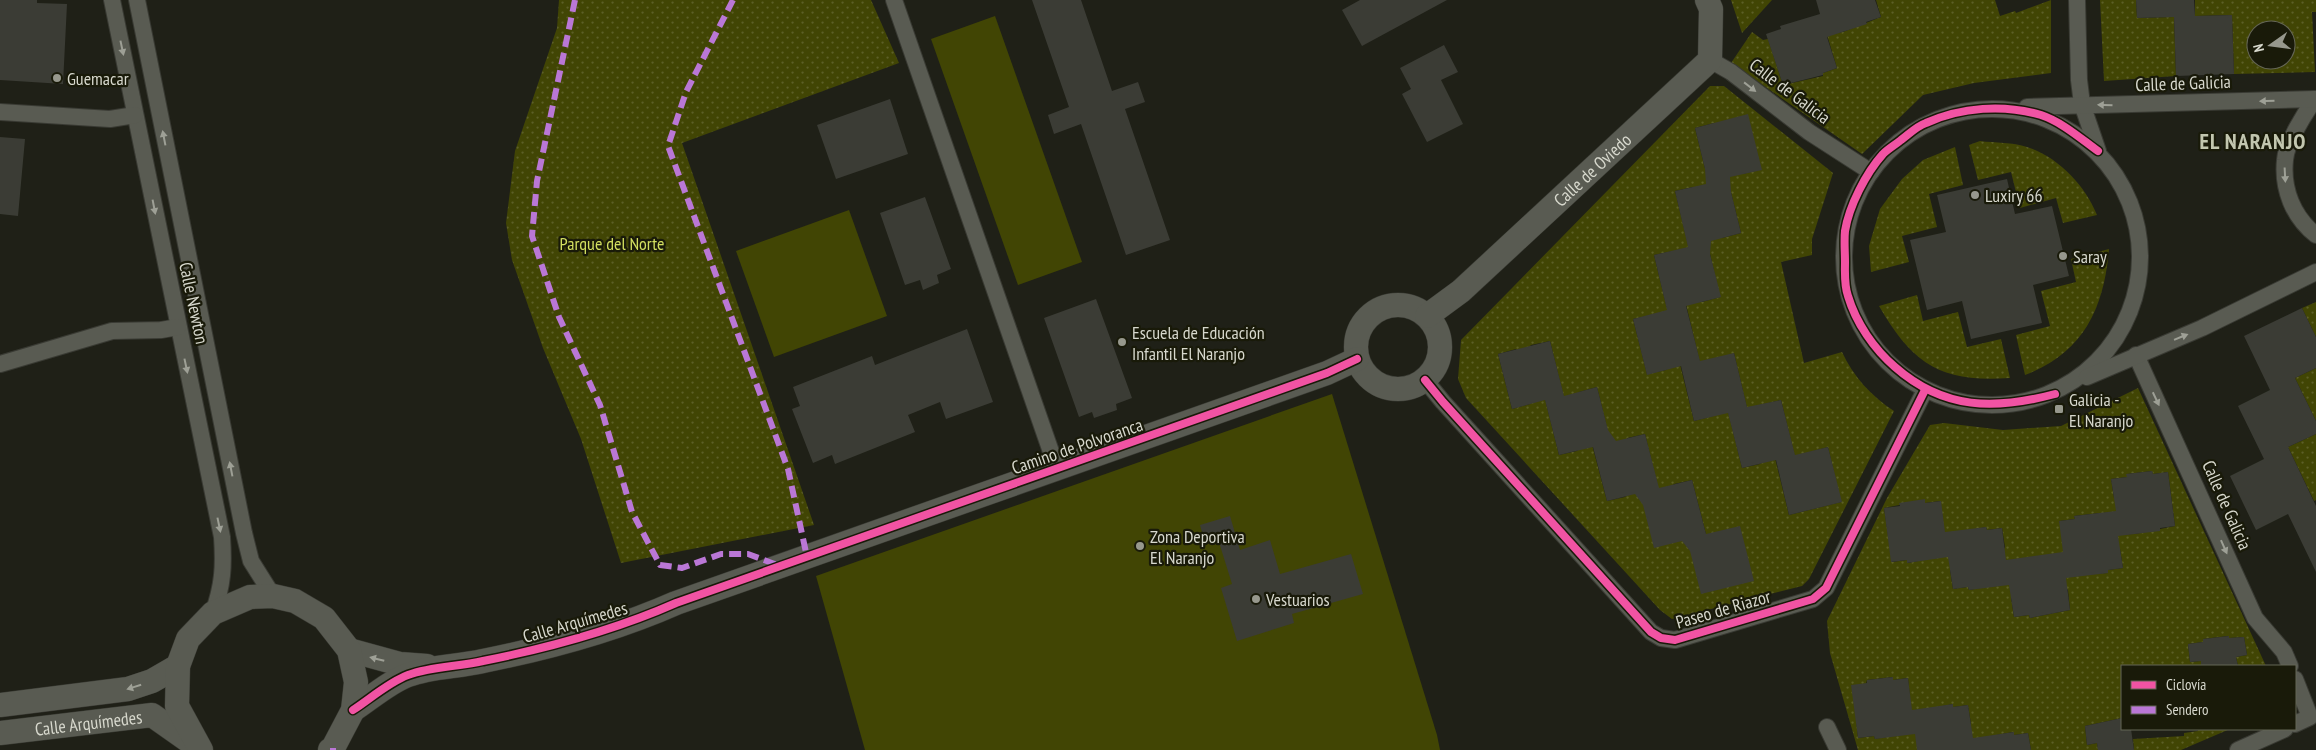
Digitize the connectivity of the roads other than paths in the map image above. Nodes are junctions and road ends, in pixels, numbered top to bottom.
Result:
1 (112, 0) edge
2 (137, 0) edge
3 (894, 0) edge
4 (1707, 0) edge
5 (2077, 0) edge
6 (1710, 60) junction
7 (2315, 99) edge
8 (2082, 104) junction
9 (2008, 108) junction
10 (0, 112) edge
11 (135, 115) junction
12 (2098, 151) junction
13 (1871, 172) junction
14 (2316, 235) edge
15 (2316, 272) edge
16 (1426, 316) junction
17 (178, 327) junction
18 (2136, 355) junction
19 (1357, 359) junction
20 (0, 364) edge
21 (2085, 378) junction
22 (1425, 380) junction
23 (1925, 390) junction
24 (1057, 469) junction
25 (807, 557) joint
26 (273, 596) junction
27 (213, 613) junction
28 (348, 650) junction
29 (2290, 665) edge
30 (178, 666) junction
31 (442, 666) junction
32 (2296, 681) edge
33 (0, 705) edge
34 (353, 710) junction
35 (2313, 716) edge
36 (2296, 724) edge
37 (1827, 727) dead end
38 (2283, 730) edge
39 (0, 733) edge
40 (199, 748) edge
41 (330, 750) edge
42 (1838, 750) edge
43 (2238, 750) edge

1 -> 11 street, Calle Newton
26 -> 2 street, Calle Newton
3 - 24 street, Camino de Polvoranca
4 - 6 street
5 - 8 street
6 -> 13 street, Calle de Galicia
6 - 16 street, Calle de Oviedo
7 -> 8 street, Calle de Galicia
7 -> 14 street, Calle de Galicia
8 - 9 street, Calle de Galicia
8 - 12 street
9 - 12 street
9 - 13 street, Calle de Galicia
10 - 11 street
11 -> 17 street, Calle Newton
12 - 21 street
13 - 23 street, Calle de Galicia
18 -> 15 street
16 - 19 street
16 - 22 street
17 - 20 street
17 -> 27 street, Calle Newton
18 - 21 street
18 -> 29 street, Calle de Galicia
19 - 22 street
19 - 24 street, Camino de Polvoranca
21 - 23 street, Calle de Galicia
22 - 23 street, Paseo de Riazor
24 - 25 street, Camino de Polvoranca
25 - 31 street, Calle Arquímedes
26 - 27 street
26 - 28 street
27 - 30 street
31 -> 28 street, Calle Arquímedes
28 - 34 street
30 -> 33 street, Calle Arquímedes
30 - 40 street
31 - 34 street, Calle Arquímedes
32 - 35 street
34 - 41 street
35 - 36 street
37 - 42 street
38 - 43 street
39 - 40 street, Calle Arquímedes

